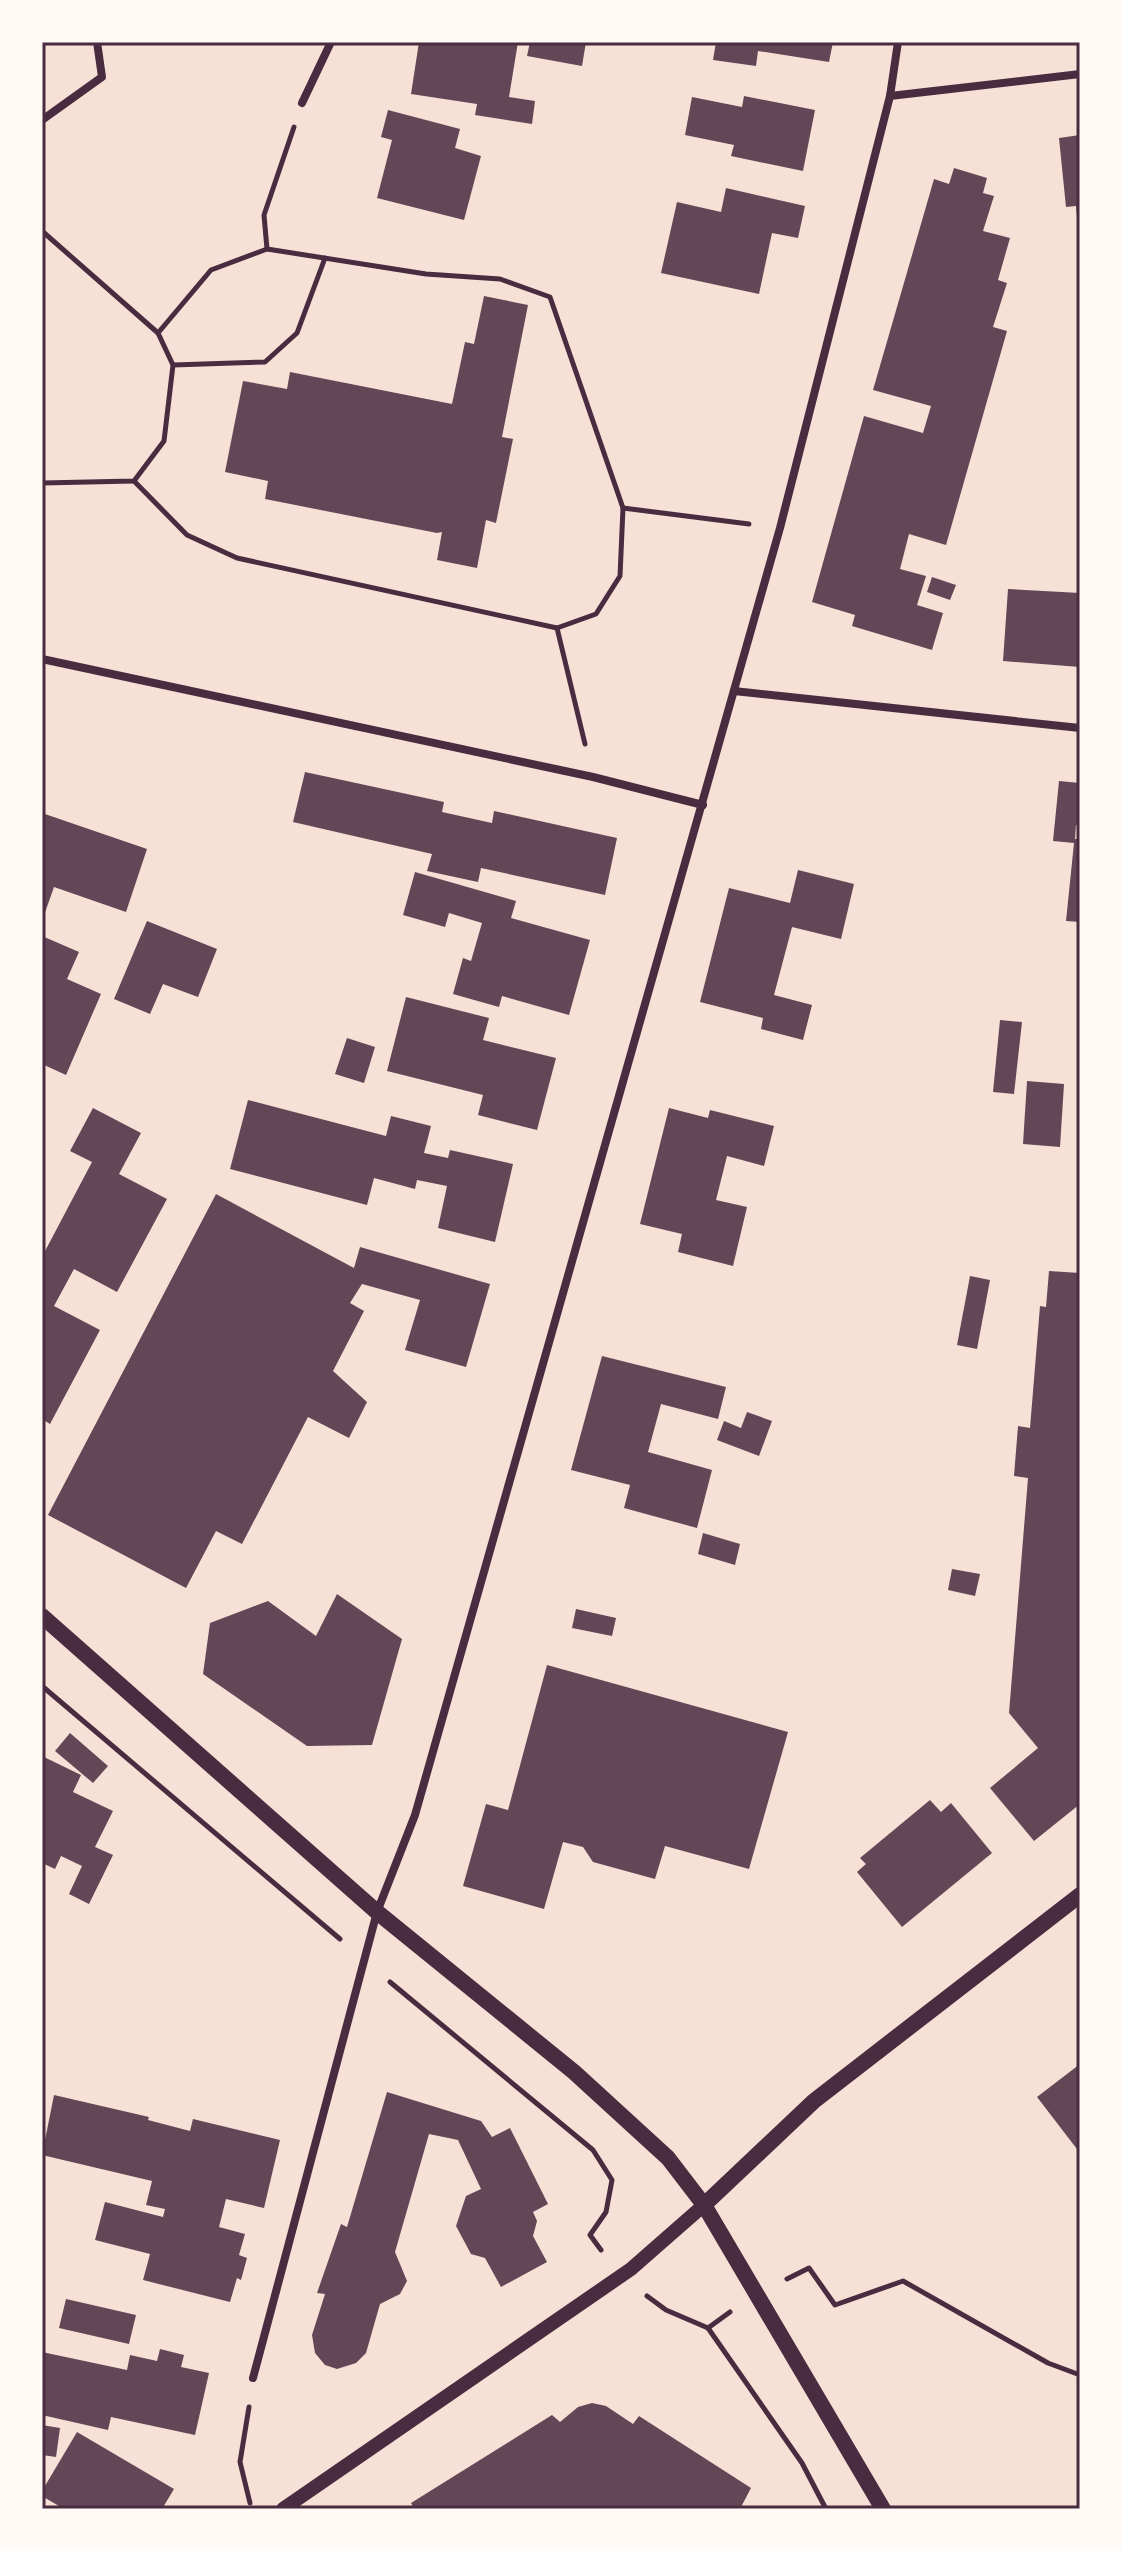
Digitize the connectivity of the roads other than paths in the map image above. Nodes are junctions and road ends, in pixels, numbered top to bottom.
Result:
1 (97, 42) edge
2 (331, 42) edge
3 (898, 42) edge
4 (1080, 74) edge
5 (890, 96) junction
6 (302, 103) road end
7 (42, 120) edge
8 (42, 659) edge
9 (734, 691) junction
10 (1080, 728) edge
11 (703, 805) junction
12 (42, 1616) edge
13 (1080, 1895) edge
14 (377, 1912) junction
15 (704, 2205) junction
16 (253, 2378) road end
17 (283, 2509) edge
18 (883, 2509) edge

1 - 7 street
2 - 6 street
3 - 5 street
4 - 5 street
5 - 9 street
8 - 11 street
9 - 10 street
9 - 11 street
11 - 14 street
12 - 14 main road
13 - 15 main road
14 - 15 main road
14 - 16 street
15 - 17 street
15 - 18 main road

